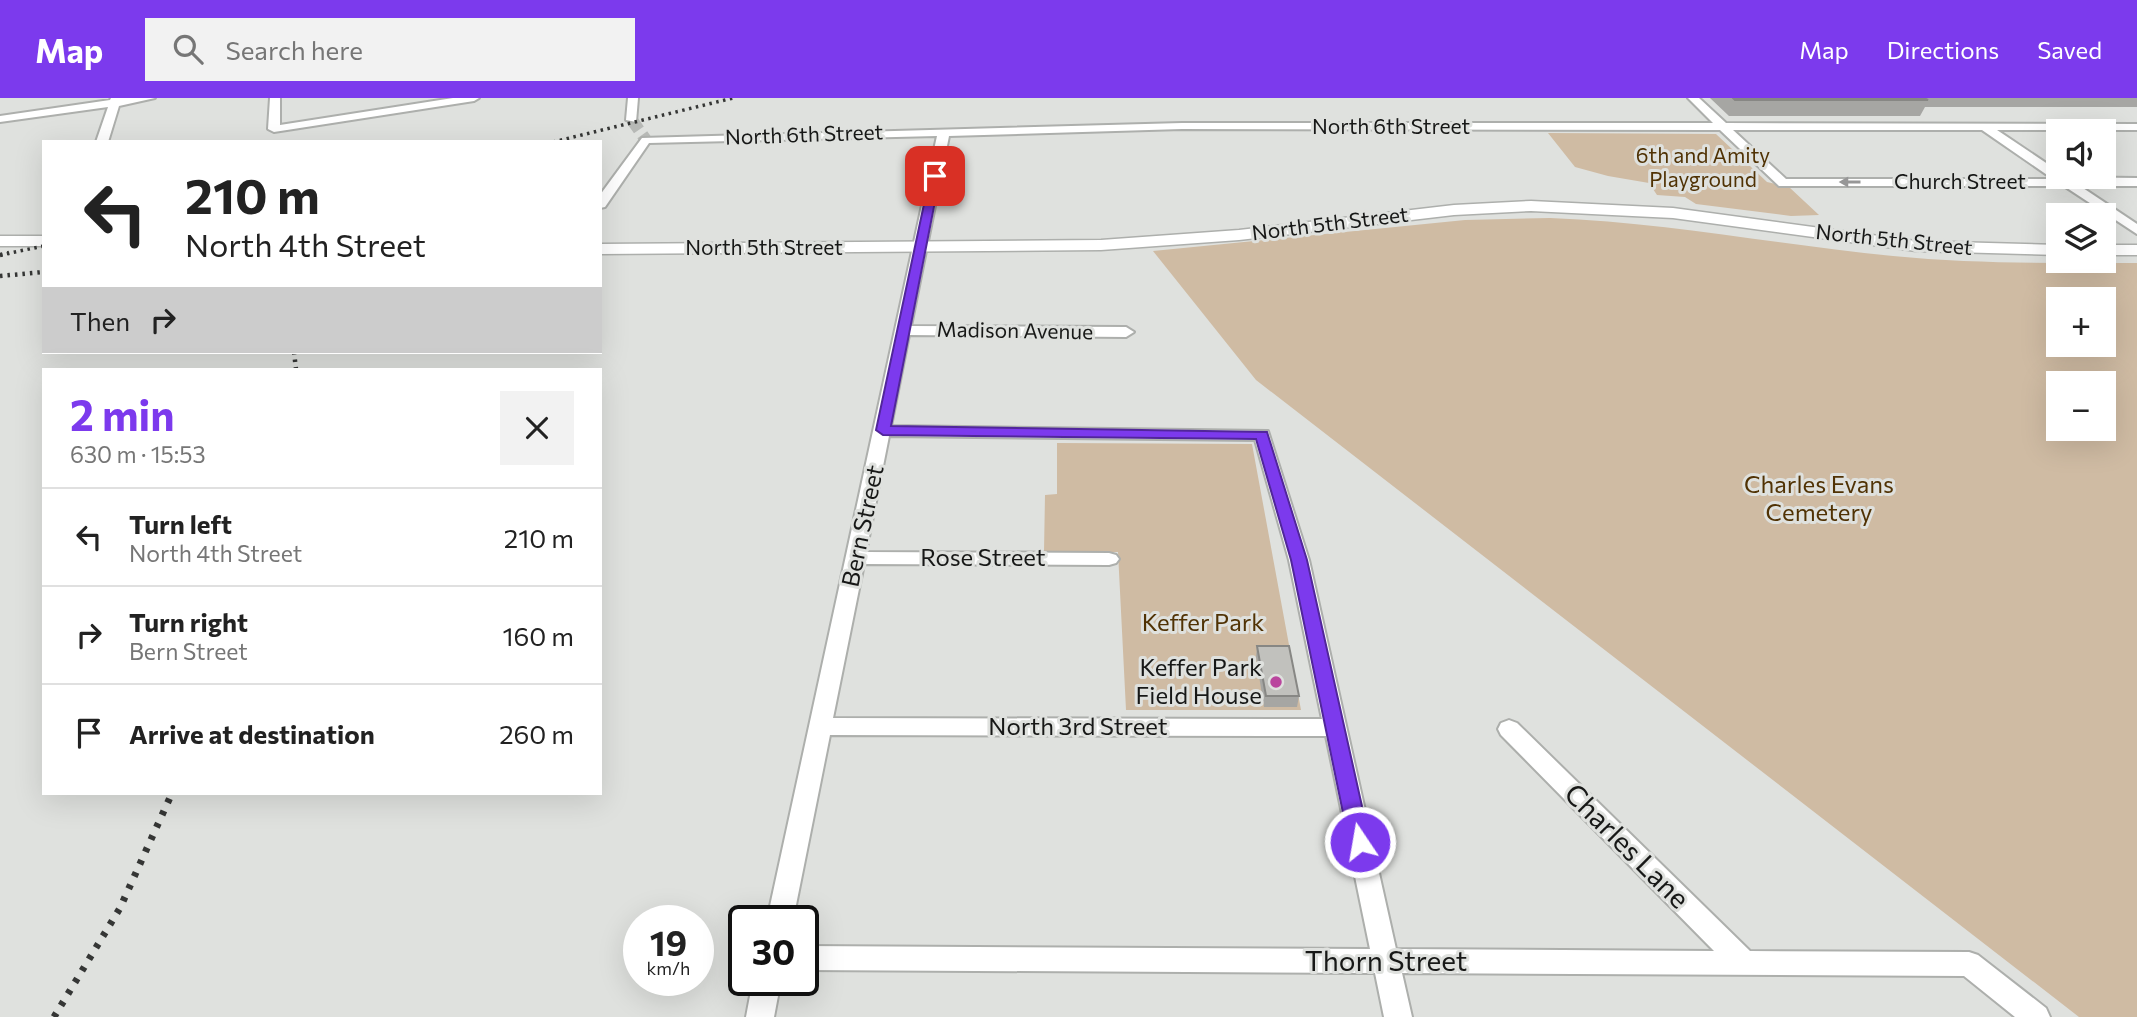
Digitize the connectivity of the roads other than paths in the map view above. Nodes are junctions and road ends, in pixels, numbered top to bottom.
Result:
1 (150, 98) edge
2 (275, 98) edge
3 (474, 98) edge
4 (633, 98) edge
5 (1693, 98) edge
6 (115, 100) edge
7 (0, 119) edge
8 (632, 120) tunnel mouth
9 (1724, 127) junction
10 (1985, 127) junction
11 (2137, 127) edge
12 (944, 132) junction
13 (103, 140) edge
14 (2046, 168) edge
15 (2046, 182) edge
16 (2116, 182) edge
17 (2137, 182) edge
18 (2076, 189) edge
19 (602, 201) edge
20 (2137, 230) edge
21 (0, 241) edge
22 (42, 241) edge
23 (920, 248) junction
24 (602, 249) edge
25 (2046, 250) edge
26 (2116, 250) edge
27 (2137, 250) edge
28 (903, 330) junction
29 (1126, 332) dead end
30 (883, 430) junction
31 (857, 558) junction
32 (1109, 559) dead end
33 (822, 726) junction
34 (1335, 728) junction
35 (1509, 729) dead end
36 (783, 905) edge
37 (819, 958) edge
38 (1386, 961) junction
39 (1744, 963) junction
40 (764, 996) edge
41 (760, 1017) edge
42 (1398, 1017) edge
43 (2036, 1017) edge

1 - 6 street
2 - 3 street
4 - 8 street
5 - 9 street
6 - 7 street
6 - 13 street
9 - 10 street, North 6th Street
9 - 12 street, North 6th Street
15 -> 9 street, Church Street
10 - 11 street, North 6th Street
10 - 14 street
12 - 19 street, North 6th Street
12 - 23 street, Bern Street
16 - 17 street, Church Street
18 - 20 street
21 - 22 main road
23 - 24 main road, North 5th Street
23 - 25 main road, North 5th Street
23 - 28 street, Bern Street
26 - 27 main road
28 - 29 street, Madison Avenue
28 - 30 street, Bern Street
30 - 31 street, Bern Street
30 - 34 street
31 - 32 street, Rose Street
31 - 33 street, Bern Street
33 - 34 street, North 3rd Street
33 - 36 street, Bern Street
34 - 38 street
35 - 39 street, Charles Lane
37 - 38 street, Thorn Street
38 - 39 street, Thorn Street
38 - 42 street
39 - 43 street, Thorn Street
40 - 41 street

